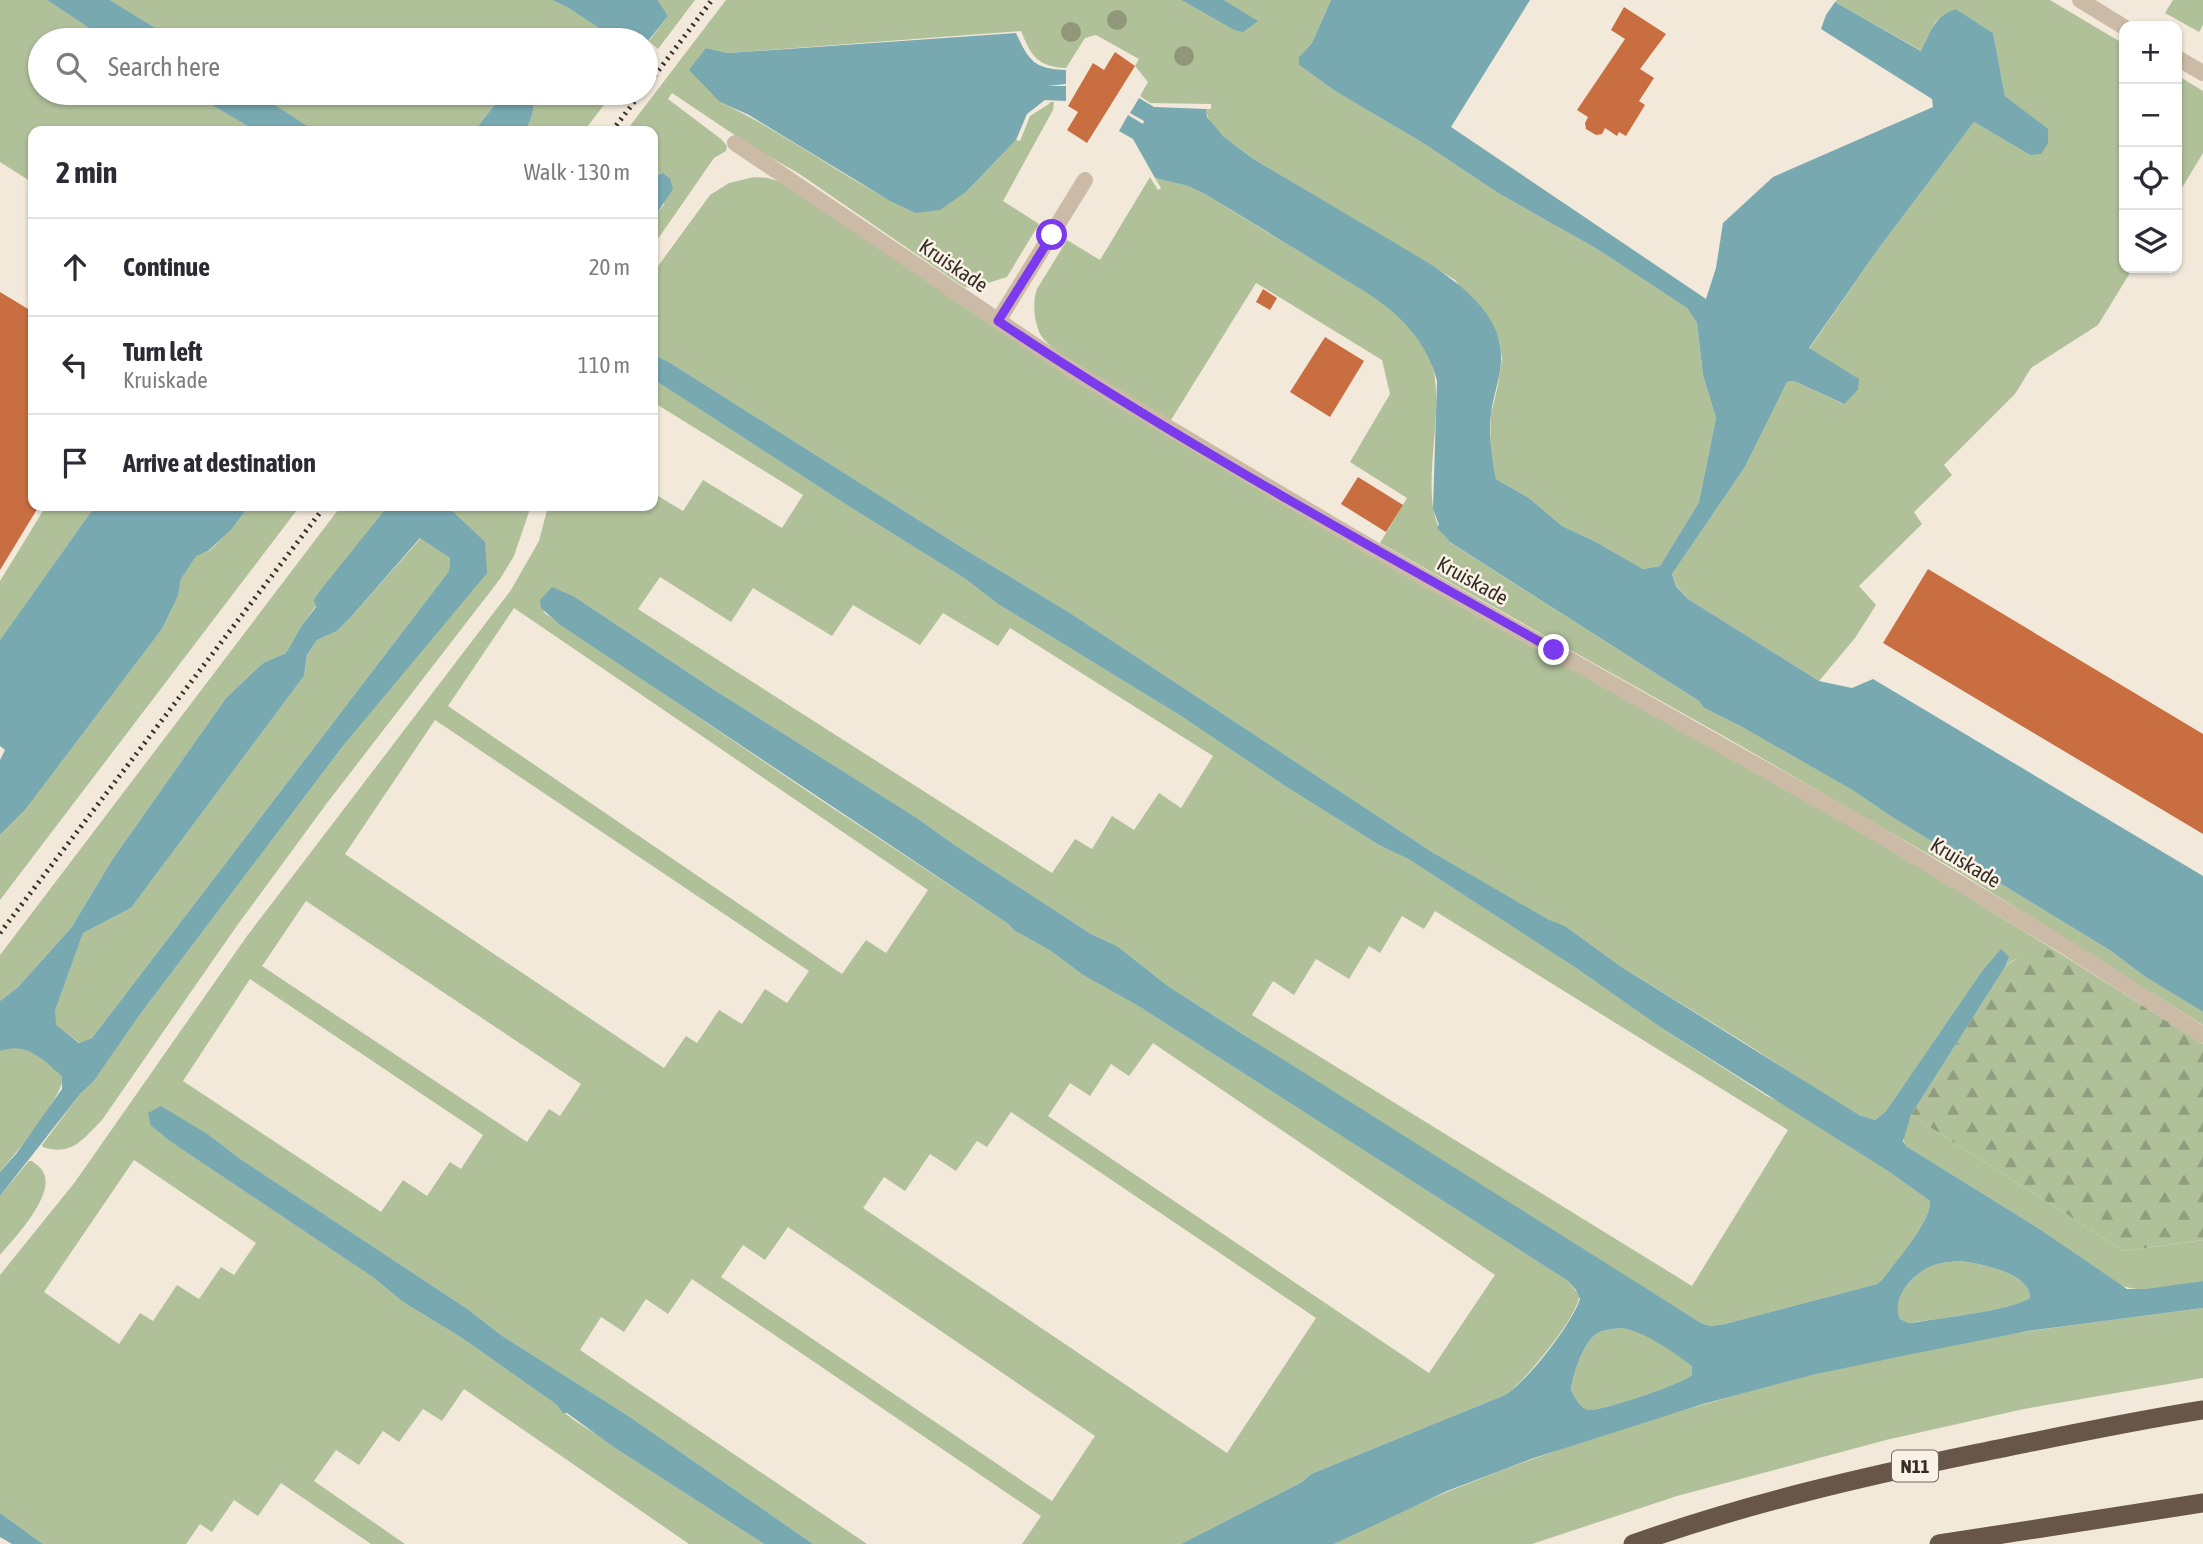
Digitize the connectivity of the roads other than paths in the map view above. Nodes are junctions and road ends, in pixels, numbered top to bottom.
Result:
1 (2080, 0) edge
2 (2119, 24) edge
3 (2182, 61) edge
4 (2203, 73) edge
5 (735, 143) dead end
6 (1085, 180) dead end
7 (998, 321) junction
8 (2203, 1035) edge
9 (2203, 1410) edge
10 (2203, 1503) edge
11 (1633, 1544) edge
12 (1939, 1544) edge

1 - 2 lane
3 - 4 lane
5 - 7 lane, Kruiskade
6 - 7 lane
7 - 8 lane, Kruiskade
9 - 11 highway, N11
10 - 12 highway

